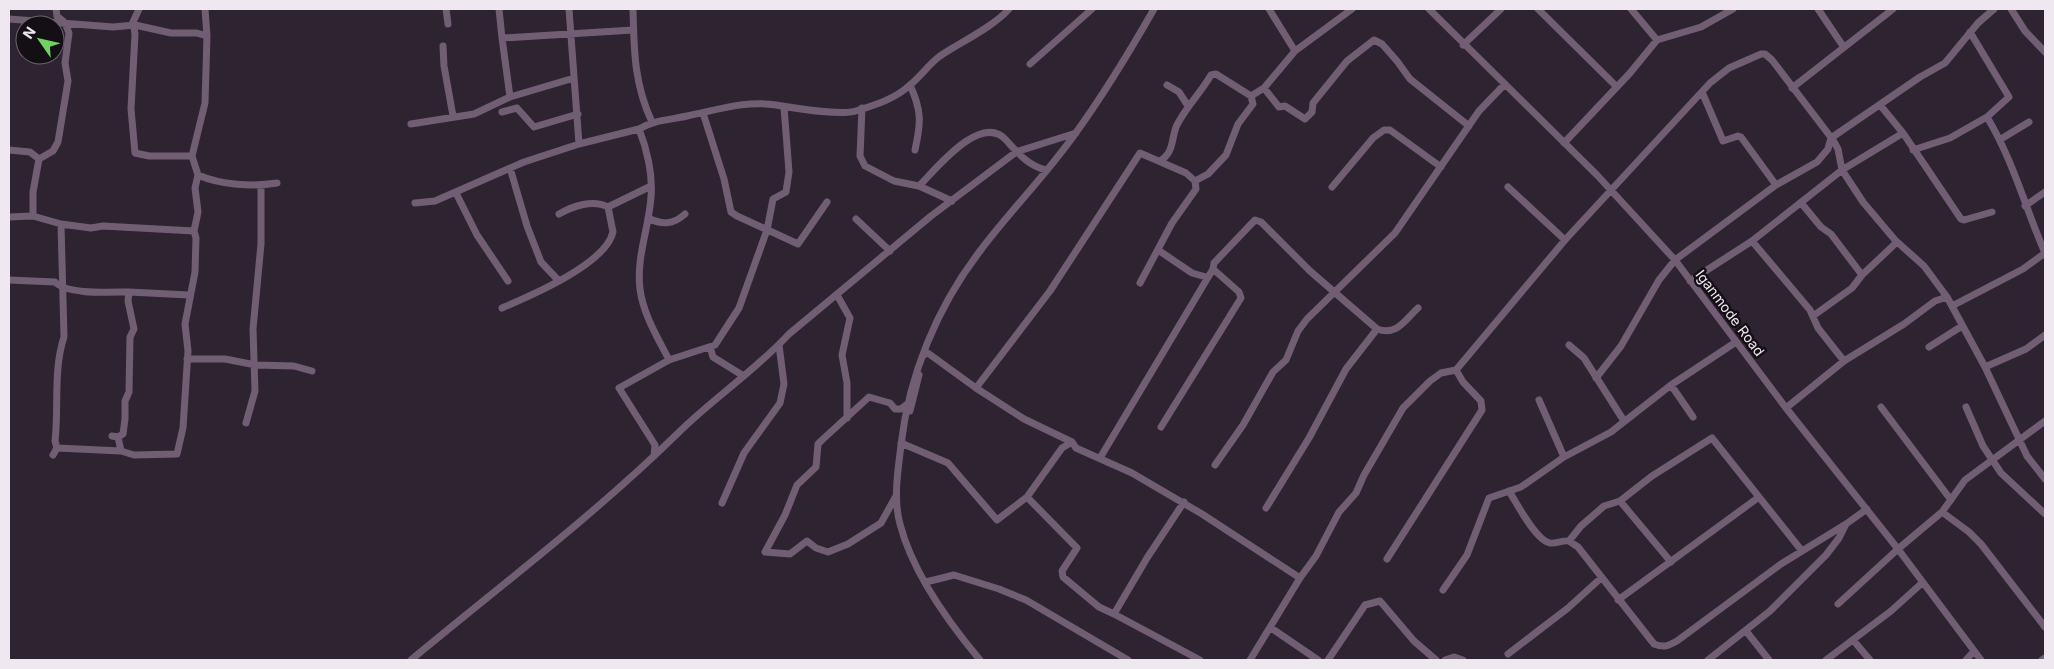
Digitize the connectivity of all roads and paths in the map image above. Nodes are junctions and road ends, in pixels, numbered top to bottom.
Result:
1 (140, 9) edge
2 (205, 9) edge
3 (446, 9) edge
4 (499, 9) edge
5 (569, 9) edge
6 (633, 9) edge
7 (1008, 9) edge
8 (1092, 9) edge
9 (1154, 9) edge
10 (1269, 9) edge
11 (1352, 9) edge
12 (1429, 9) edge
13 (1501, 9) edge
14 (1538, 9) edge
15 (1631, 9) edge
16 (1733, 9) edge
17 (1818, 9) edge
18 (1893, 9) edge
19 (1994, 9) edge
20 (2011, 9) edge
21 (65, 23) joint
22 (448, 24) dead end
23 (134, 25) junction
24 (633, 30) junction
25 (1970, 32) junction
26 (571, 34) junction
27 (207, 36) junction
28 (502, 38) junction
29 (1657, 40) junction
30 (1463, 45) junction
31 (444, 46) dead end
32 (1843, 46) junction
33 (1295, 51) junction
34 (2045, 52) edge
35 (65, 63) edge
36 (65, 63) edge
37 (1030, 64) dead end
38 (574, 78) junction
39 (910, 85) junction
40 (1167, 85) dead end
41 (1504, 85) junction
42 (1617, 87) junction
43 (1264, 88) junction
44 (1792, 88) junction
45 (1702, 92) junction
46 (1251, 96) junction
47 (510, 97) junction
48 (1880, 104) junction
49 (1188, 106) junction
50 (784, 107) junction
51 (862, 108) junction
52 (502, 112) dead end
53 (703, 113) junction
54 (578, 114) junction
55 (453, 116) junction
56 (1987, 117) junction
57 (652, 122) junction
58 (2029, 122) dead end
59 (411, 124) dead end
60 (1469, 126) junction
61 (640, 129) junction
62 (1076, 133) junction
63 (1903, 133) junction
64 (1831, 138) junction
65 (2001, 139) junction
66 (1564, 143) junction
67 (579, 144) junction
68 (9, 150) edge
69 (915, 150) dead end
70 (1914, 150) junction
71 (1013, 154) junction
72 (192, 156) junction
73 (38, 160) junction
74 (1160, 161) junction
75 (1441, 167) junction
76 (510, 168) junction
77 (1046, 170) junction
78 (1842, 170) junction
79 (198, 175) junction
80 (1195, 181) junction
81 (276, 182) dead end
82 (261, 185) junction
83 (1776, 185) junction
84 (651, 186) junction
85 (919, 186) junction
86 (1332, 187) dead end
87 (1508, 187) dead end
88 (1611, 190) junction
89 (456, 192) junction
90 (2045, 192) edge
91 (952, 201) junction
92 (827, 202) dead end
93 (415, 204) dead end
94 (1802, 204) junction
95 (2025, 206) junction
96 (608, 207) junction
97 (1992, 212) dead end
98 (559, 214) dead end
99 (685, 214) dead end
100 (33, 216) junction
101 (9, 217) edge
102 (648, 218) junction
103 (856, 219) dead end
104 (61, 224) junction
105 (767, 230) junction
106 (194, 231) junction
107 (1565, 240) junction
108 (1752, 241) junction
109 (1897, 242) junction
110 (1158, 250) junction
111 (890, 251) junction
112 (2045, 253) edge
113 (1675, 260) junction
114 (1213, 269) junction
115 (1862, 275) junction
116 (1206, 278) junction
117 (9, 280) edge
118 (508, 281) dead end
119 (559, 281) junction
120 (1690, 281) junction
121 (1140, 283) dead end
122 (62, 288) junction
123 (1335, 291) junction
124 (129, 292) junction
125 (189, 295) junction
126 (837, 295) junction
127 (1947, 297) junction
128 (1952, 306) junction
129 (502, 308) dead end
130 (1418, 308) dead end
131 (1813, 316) junction
132 (1962, 326) junction
133 (1377, 329) junction
134 (2045, 336) edge
135 (1736, 342) junction
136 (779, 345) junction
137 (1569, 345) dead end
138 (710, 346) junction
139 (1930, 347) dead end
140 (187, 359) junction
141 (669, 360) junction
142 (1844, 361) junction
143 (256, 365) junction
144 (1985, 367) junction
145 (1456, 370) junction
146 (312, 371) dead end
147 (742, 375) junction
148 (1596, 378) junction
149 (1671, 386) junction
150 (976, 388) junction
151 (1539, 400) dead end
152 (845, 404) junction
153 (906, 405) junction
154 (856, 407) junction
155 (1881, 407) dead end
156 (1966, 407) dead end
157 (1786, 408) junction
158 (1694, 417) dead end
159 (847, 418) junction
160 (1624, 421) junction
161 (2045, 421) edge
162 (246, 423) dead end
163 (1161, 427) dead end
164 (2021, 441) junction
165 (1072, 442) junction
166 (901, 443) junction
167 (121, 451) junction
168 (654, 456) junction
169 (1564, 457) junction
170 (1100, 458) junction
171 (1993, 461) junction
172 (1214, 465) dead end
173 (2045, 479) edge
174 (1509, 491) junction
175 (896, 496) junction
176 (1026, 497) junction
177 (1759, 497) junction
178 (1951, 500) junction
179 (1620, 501) junction
180 (1184, 502) junction
181 (722, 503) dead end
182 (1266, 508) dead end
183 (1867, 509) junction
184 (1942, 512) junction
185 (2045, 514) edge
186 (1846, 524) junction
187 (1569, 541) junction
188 (1898, 548) junction
189 (1802, 551) junction
190 (1387, 559) dead end
191 (1671, 562) junction
192 (1300, 578) junction
193 (1601, 578) junction
194 (926, 582) junction
195 (1922, 583) junction
196 (1443, 590) dead end
197 (1618, 600) junction
198 (1838, 604) dead end
199 (1114, 614) junction
200 (2045, 627) edge
201 (1271, 628) junction
202 (1746, 632) junction
203 (1853, 640) junction
204 (1974, 651) junction
205 (1508, 654) dead end
206 (2045, 658) edge
207 (411, 660) edge
208 (980, 660) edge
209 (1128, 660) edge
210 (1200, 660) edge
211 (1250, 660) edge
212 (1318, 660) edge
213 (1328, 660) edge
214 (1436, 660) edge
215 (1444, 660) edge
216 (1463, 660) edge
217 (1708, 660) edge
218 (1769, 660) edge
219 (1826, 660) edge
220 (1870, 660) edge
221 (1966, 660) edge
222 (1981, 660) edge
223 (2042, 660) edge

1 - 23 street
2 - 27 street
3 - 22 street
4 - 28 street
5 - 26 street
6 - 24 street
7 - 39 street
8 - 37 street
9 - 62 street
10 - 33 street
11 - 33 street
12 - 30 street, Iganmode Road
13 - 30 street
14 - 42 street
15 - 29 street
16 - 29 street
17 - 32 street
18 - 32 street
19 - 25 street
20 - 34 street
21 - 23 street
21 - 36 street
23 - 27 street
23 - 72 street
24 - 26 street
24 - 57 street
25 - 48 street
25 - 56 street
26 - 28 street
26 - 38 street
27 - 72 street
28 - 47 street
29 - 42 street
30 - 41 street, Iganmode Road
31 - 55 street
32 - 44 street
33 - 43 street
35 - 73 street
38 - 47 street
38 - 54 street
39 - 51 street
39 - 69 street
40 - 49 street
41 - 60 street
41 - 66 street, Iganmode Road
42 - 66 street
43 - 46 street
43 - 60 street
44 - 45 street
44 - 64 street
45 - 83 street
45 - 88 street
46 - 49 street
46 - 80 street
47 - 55 street
48 - 63 street
48 - 64 street
49 - 74 street
50 - 51 street
50 - 53 street
50 - 105 street
51 - 85 street
52 - 54 street
53 - 57 street
53 - 105 street
54 - 67 street
55 - 59 street
56 - 65 street
56 - 70 street
57 - 61 street
58 - 65 street
60 - 75 street
61 - 67 street
61 - 84 street
62 - 71 street
62 - 77 street
63 - 70 street
63 - 78 street
64 - 78 street
64 - 83 street
65 - 95 street
66 - 88 street, Iganmode Road
67 - 76 street
68 - 73 street
70 - 97 street
71 - 77 street
71 - 85 street
71 - 91 street
72 - 79 street
73 - 100 street
74 - 80 street
74 - 150 street
75 - 86 street
75 - 123 street
76 - 89 street
76 - 119 street
77 - 153 street
78 - 94 street
78 - 109 street
79 - 82 street
79 - 106 street
80 - 110 street
81 - 82 street
82 - 143 street
83 - 113 street
84 - 96 street
84 - 102 street
85 - 91 street
87 - 107 street
88 - 107 street
88 - 113 street, Iganmode Road
89 - 93 street
89 - 118 street
90 - 95 street
91 - 111 street
92 - 105 street
94 - 108 street
94 - 115 street
95 - 112 street
96 - 98 street
96 - 119 street
99 - 102 street
100 - 101 street
100 - 104 street
102 - 141 street
103 - 111 street
104 - 106 street
104 - 122 street
105 - 138 street
106 - 125 street
107 - 145 street
108 - 120 street
108 - 131 street
109 - 115 street
109 - 127 street
110 - 116 street
110 - 121 street
111 - 126 street
112 - 128 street
113 - 120 street, Iganmode Road
113 - 148 street
114 - 116 street
114 - 123 street
114 - 163 street
115 - 131 street
116 - 170 street
117 - 122 street
119 - 129 street
120 - 135 street, Iganmode Road
122 - 124 street
122 - 167 street
123 - 133 street
123 - 172 street
124 - 125 street
124 - 167 street
125 - 140 street
126 - 136 street
126 - 152 street
127 - 128 street
127 - 142 street
128 - 132 street
130 - 133 street
131 - 142 street
132 - 139 street
132 - 144 street
133 - 182 street
134 - 144 street
135 - 149 street
135 - 157 street, Iganmode Road
136 - 147 street
136 - 181 street
137 - 148 street
138 - 141 street
138 - 147 street
140 - 143 street
140 - 167 street
141 - 168 street
142 - 157 street
143 - 146 street
143 - 162 street
144 - 164 street
145 - 190 street
145 - 192 street
147 - 168 street
148 - 160 street
149 - 158 street
149 - 160 street
150 - 165 street
150 - 166 street
151 - 169 street
152 - 154 street
152 - 159 street
153 - 154 street
153 - 166 street
154 - 159 street
155 - 178 street
156 - 171 street
157 - 183 street, Iganmode Road
159 - 175 street
160 - 169 street
161 - 164 street
164 - 171 street
164 - 173 street
165 - 170 street
165 - 176 street
166 - 175 street
166 - 176 street
168 - 207 street
169 - 174 street
170 - 180 street
171 - 178 street
171 - 185 street
174 - 187 street
174 - 196 street
175 - 194 street
176 - 199 street
177 - 179 street
177 - 189 street
177 - 191 street
178 - 184 street
179 - 187 street
179 - 191 street
180 - 192 street
180 - 199 street
183 - 186 street
183 - 188 street, Iganmode Road
184 - 188 street
184 - 200 street
186 - 189 street
186 - 202 street
187 - 193 street
188 - 195 street, Iganmode Road
188 - 198 street
189 - 197 street
191 - 197 street
192 - 201 street
193 - 197 street
193 - 205 street
194 - 208 street
194 - 209 street
195 - 203 street
195 - 204 street, Iganmode Road
199 - 210 street
201 - 211 street
201 - 212 street
202 - 217 street
202 - 218 street
203 - 219 street
203 - 220 street
204 - 221 street
204 - 222 street, Iganmode Road
206 - 223 street
213 - 214 street
215 - 216 street

